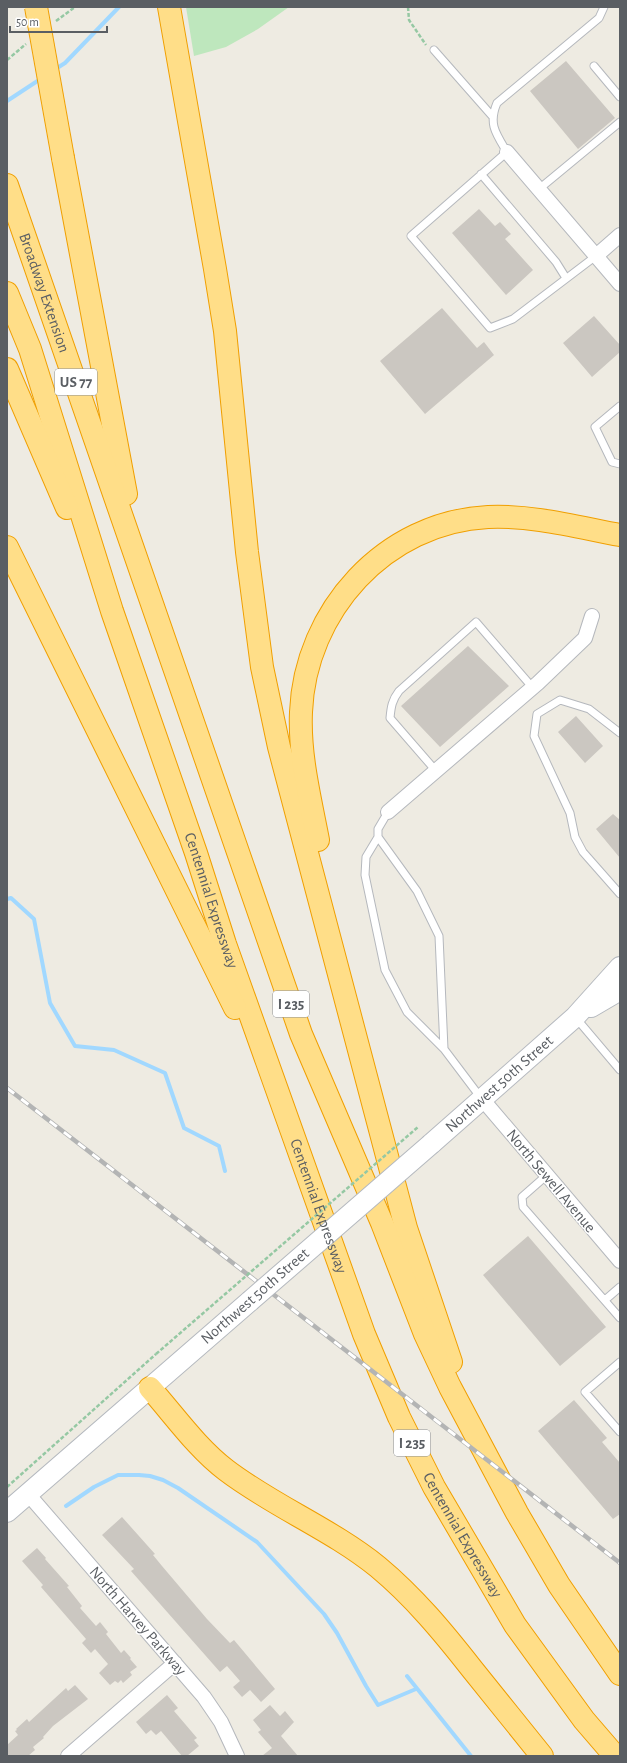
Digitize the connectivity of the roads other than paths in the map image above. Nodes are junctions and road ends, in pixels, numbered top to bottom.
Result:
1 (36, 7) edge
2 (169, 7) edge
3 (604, 7) edge
4 (434, 50) dead end
5 (594, 66) dead end
6 (620, 97) edge
7 (493, 117) junction
8 (620, 122) edge
9 (507, 152) junction
10 (481, 174) junction
11 (539, 189) junction
12 (10, 194) edge
13 (620, 235) edge
14 (596, 256) junction
15 (566, 278) junction
16 (620, 284) edge
17 (7, 293) edge
18 (7, 369) edge
19 (620, 406) edge
20 (620, 464) edge
21 (620, 535) edge
22 (7, 547) edge
23 (138, 560) junction
24 (112, 612) junction
25 (592, 616) dead end
26 (533, 688) junction
27 (620, 733) edge
28 (436, 771) junction
29 (388, 812) joint
30 (378, 837) junction
31 (620, 894) edge
32 (620, 967) edge
33 (620, 990) edge
34 (350, 1015) junction
35 (575, 1017) junction
36 (444, 1049) junction
37 (620, 1070) edge
38 (277, 1094) junction
39 (483, 1100) junction
40 (547, 1176) junction
41 (620, 1261) edge
42 (620, 1287) edge
43 (605, 1300) junction
44 (620, 1318) edge
45 (620, 1362) edge
46 (150, 1388) junction
47 (620, 1432) edge
48 (476, 1435) junction
49 (28, 1494) junction
50 (7, 1512) edge
51 (175, 1663) junction
52 (620, 1674) edge
53 (68, 1756) edge
54 (237, 1756) edge
55 (542, 1756) edge
56 (615, 1756) edge

1 - 23 highway, bridge
2 - 34 highway
3 - 7 lane
4 - 7 lane
5 - 6 lane
7 - 9 lane
8 - 11 lane
9 - 10 lane
9 - 11 street
10 - 15 lane
10 - 15 lane
11 - 14 street
12 - 23 highway, Broadway Extension / US 77
13 - 14 street
14 - 15 lane
14 - 16 street
17 - 24 highway, Broadway Extension / US 77
18 - 24 highway
19 - 20 lane
21 - 34 highway
22 - 38 highway
23 - 48 highway, I 235
24 - 38 highway, Centennial Expressway / I 235
25 - 26 street
26 - 28 street
26 - 28 lane
27 - 31 lane
28 - 29 street
29 - 30 lane
30 - 36 lane
30 - 36 lane
32 - 35 main road, Northwest 50th Street
33 - 35 main road, Northwest 50th Street
34 - 48 highway
35 - 37 lane
35 - 39 main road, Northwest 50th Street
36 - 39 lane
38 - 56 highway, Centennial Expressway / I 235
39 - 40 street, North Sewell Avenue
39 - 46 main road, Northwest 50th Street, bridge
40 - 41 street, North Sewell Avenue
40 - 43 lane
42 - 43 lane
43 - 44 lane
45 - 47 lane
46 - 49 main road, Northwest 50th Street
46 - 55 highway
48 - 52 highway, I 235
49 - 50 main road, Northwest 50th Street
49 - 51 street, North Harvey Parkway
51 - 53 street
51 - 54 street, North Harvey Parkway

